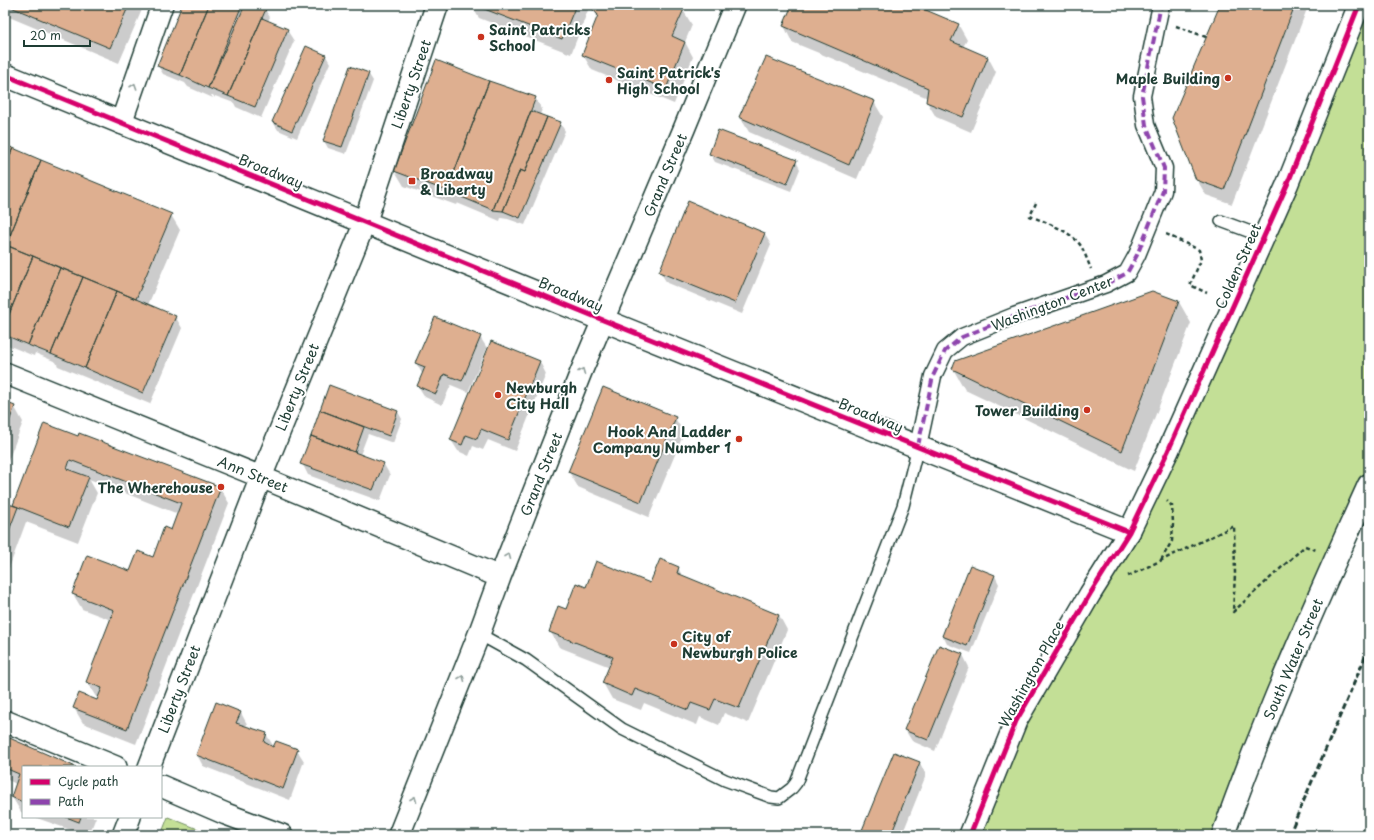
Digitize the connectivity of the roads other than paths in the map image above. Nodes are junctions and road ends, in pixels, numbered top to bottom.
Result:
1 (162, 5) edge
2 (437, 5) edge
3 (735, 5) edge
4 (1359, 5) edge
5 (1160, 12) edge
6 (5, 75) edge
7 (121, 122) junction
8 (1221, 221) dead end
9 (365, 222) junction
10 (1264, 237) junction
11 (603, 320) junction
12 (5, 373) edge
13 (918, 446) junction
14 (261, 477) junction
15 (1369, 484) edge
16 (1129, 532) junction
17 (500, 577) junction
18 (479, 634) junction
19 (5, 721) edge
20 (114, 766) edge
21 (149, 766) edge
22 (162, 786) edge
23 (130, 818) edge
24 (123, 835) edge
25 (282, 835) edge
26 (399, 835) edge
27 (970, 835) edge
28 (1223, 835) edge

7 -> 1 street
2 - 9 street, Liberty Street
3 - 11 street, Grand Street
4 - 10 street, Сolden Street
5 - 13 street, Washington Center
6 - 7 street, Broadway
7 - 9 street, Broadway
8 - 10 lane
9 - 11 street, Broadway
9 - 14 street, Liberty Street
10 - 16 street, Сolden Street
11 - 13 street, Broadway
17 -> 11 street, Grand Street
12 - 14 street, Ann Street
13 - 16 street, Broadway
13 - 18 lane
14 - 17 street, Ann Street
14 - 21 street, Liberty Street
15 - 28 street, South Water Street
16 - 27 street, Washington Place
17 - 18 street, Grand Street
26 -> 18 street, Grand Street
19 - 20 street
22 - 25 street
23 - 24 street

